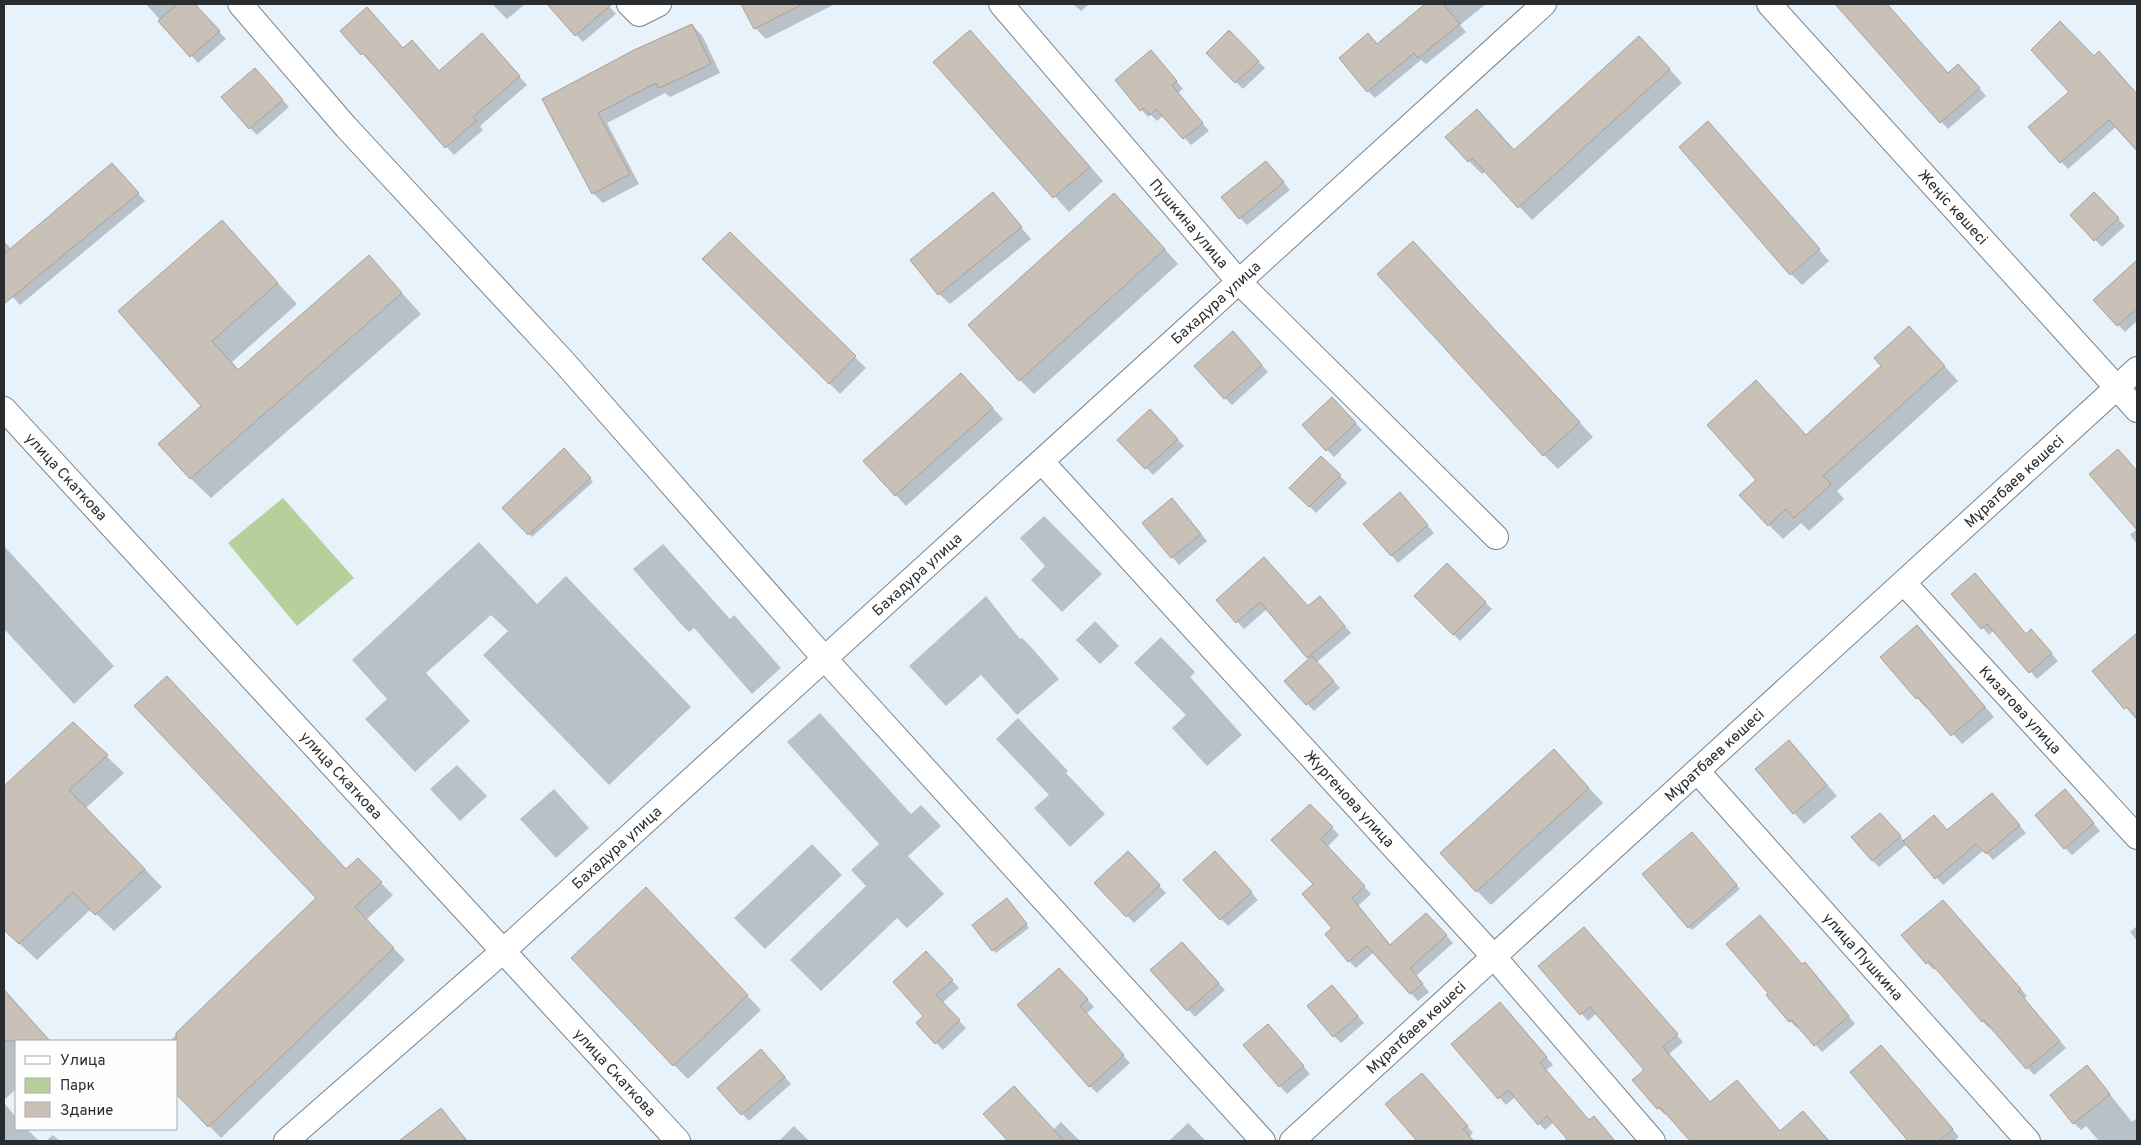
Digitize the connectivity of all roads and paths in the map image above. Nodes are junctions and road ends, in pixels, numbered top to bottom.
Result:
1 (240, 4) edge
2 (1001, 4) edge
3 (1544, 4) edge
4 (1768, 4) edge
5 (1240, 283) junction
6 (2137, 369) edge
7 (2117, 388) junction
8 (4, 409) edge
9 (2137, 410) edge
10 (1042, 462) junction
11 (1496, 536) dead end
12 (1904, 583) junction
13 (825, 659) junction
14 (1697, 772) junction
15 (2137, 837) edge
16 (502, 952) junction
17 (1494, 957) junction
18 (286, 1141) edge
19 (678, 1141) edge
20 (1263, 1141) edge
21 (1292, 1141) edge
22 (1652, 1141) edge
23 (2028, 1141) edge

1 - 13 street
2 - 5 street, Пушкина улица
3 - 5 street, Бахадура улица
4 - 7 street, Жеңіс көшесі
5 - 10 street, Бахадура улица
5 - 11 street, Пушкина улица
6 - 7 street, Мұратбаев көшесі
7 - 9 street, Жеңіс көшесі
7 - 12 street, Мұратбаев көшесі
8 - 16 street, улица Скаткова
10 - 13 street, Бахадура улица
10 - 17 street, Жургенова улица
12 - 14 street, Мұратбаев көшесі
12 - 15 street, Кизатова улица
13 - 16 street, Бахадура улица
13 - 20 street
14 - 17 street, Мұратбаев көшесі
14 - 23 street, улица Пушкина
16 - 18 street, Бахадура улица
16 - 19 street, улица Скаткова
17 - 21 street, Мұратбаев көшесі
17 - 22 street, Жургенова улица

